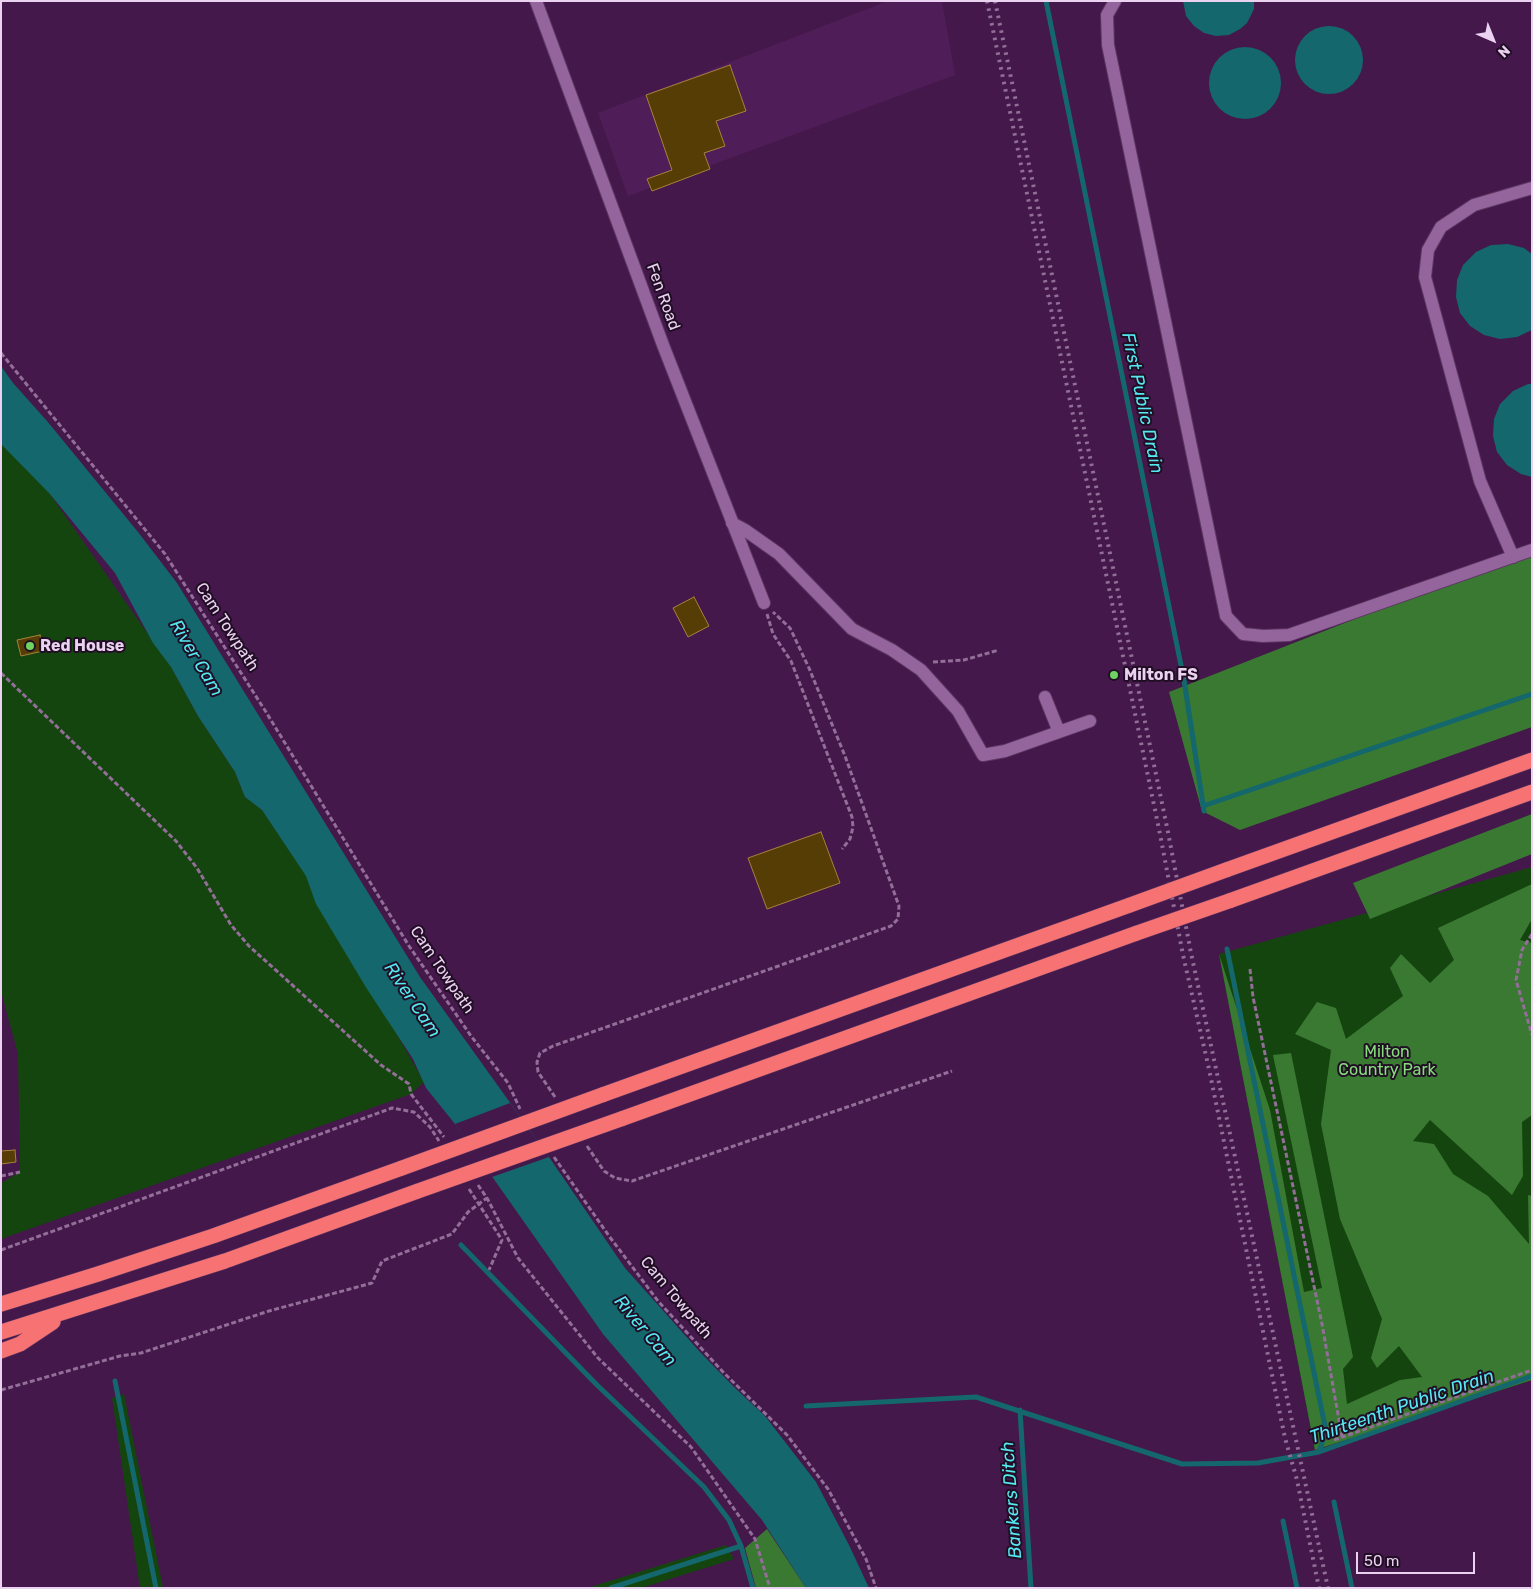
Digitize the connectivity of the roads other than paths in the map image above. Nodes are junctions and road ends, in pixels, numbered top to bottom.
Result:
1 (536, 1) edge
2 (1115, 1) edge
3 (1532, 188) edge
4 (732, 523) junction
5 (1532, 550) edge
6 (1513, 556) junction
7 (764, 603) road end
8 (1045, 697) dead end
9 (1090, 720) dead end
10 (1059, 732) junction
11 (1532, 760) edge
12 (1532, 792) edge
13 (1, 1304) edge
14 (69, 1312) junction
15 (1, 1332) edge
16 (1, 1350) edge

1 - 4 street, Fen Road
2 - 6 street
3 - 6 street
4 - 7 street, Fen Road
4 - 10 street
5 - 6 street
8 - 10 street
9 - 10 street
11 - 13 highway, bridge
12 - 14 highway, bridge
14 - 15 highway
14 - 16 highway

